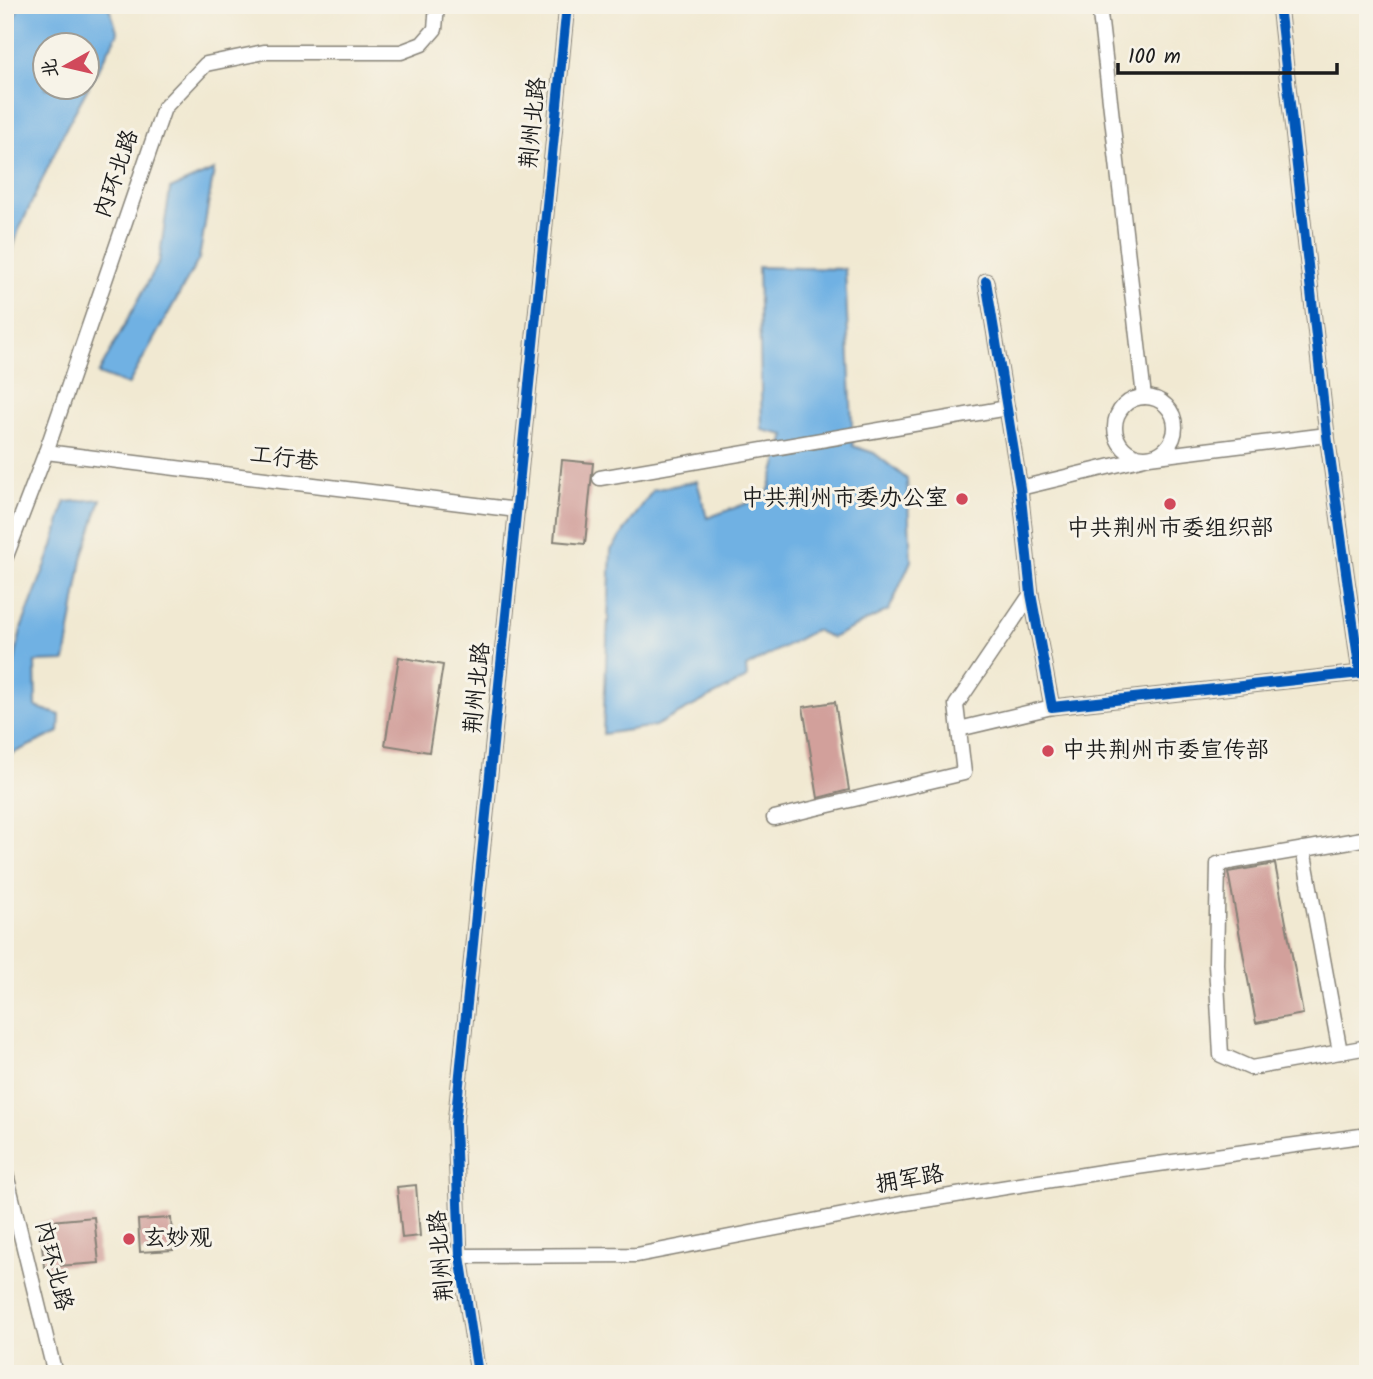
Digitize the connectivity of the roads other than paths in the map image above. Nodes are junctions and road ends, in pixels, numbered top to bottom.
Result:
1 (437, 5) edge
2 (567, 5) edge
3 (1099, 5) edge
4 (1279, 5) edge
5 (986, 281) dead end
6 (1144, 397) junction
7 (1007, 408) junction
8 (1327, 435) junction
9 (46, 452) junction
10 (1149, 457) junction
11 (600, 478) dead end
12 (1020, 488) junction
13 (517, 510) junction
14 (5, 559) edge
15 (1031, 594) junction
16 (1052, 707) junction
17 (959, 729) junction
18 (774, 818) dead end
19 (1368, 838) edge
20 (1303, 849) junction
21 (1368, 1047) edge
22 (1340, 1052) junction
23 (1368, 1135) edge
24 (5, 1170) edge
25 (460, 1256) junction
26 (55, 1374) edge
27 (478, 1374) edge

1 - 9 street, 内环北路
2 - 13 street, 荆州北路
3 - 6 street
4 - 8 street
5 - 7 street
6 - 10 street
6 - 10 street
7 - 11 street
7 - 12 street
8 - 10 street
8 - 16 street
9 - 13 street, 工行巷
9 - 14 street, 内环北路
10 - 12 street
12 - 15 street
13 - 25 street, 荆州北路
15 - 16 street
15 - 17 street
16 - 17 street
17 - 18 street
19 - 20 street
20 - 22 street
20 - 22 street
21 - 22 street
23 - 25 street, 拥军路
24 - 26 street, 内环北路
25 - 27 street, 荆州北路

